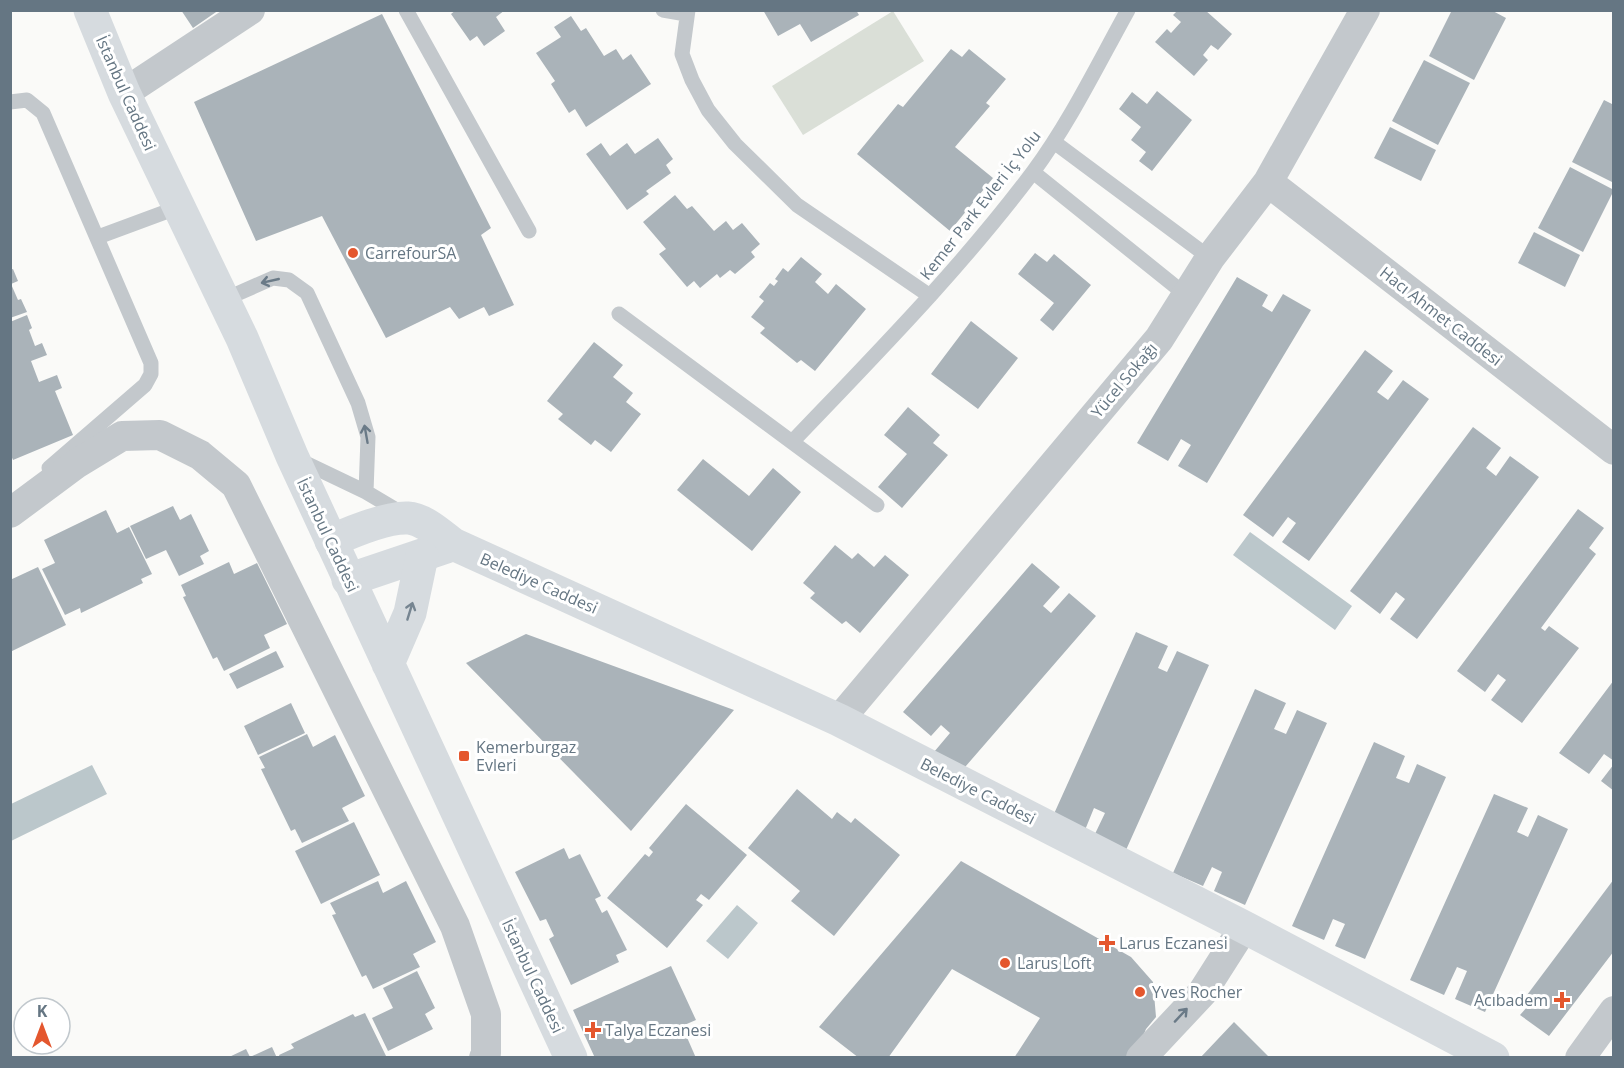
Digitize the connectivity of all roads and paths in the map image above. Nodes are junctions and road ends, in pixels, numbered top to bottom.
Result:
1 (90, 10) edge
2 (250, 10) edge
3 (406, 10) edge
4 (663, 10) edge
5 (1128, 10) edge
6 (1365, 10) edge
7 (687, 12) edge
8 (124, 93) junction
9 (10, 102) edge
10 (1054, 142) junction
11 (1033, 172) junction
12 (1268, 182) junction
13 (179, 207) junction
14 (529, 231) dead end
15 (98, 237) junction
16 (1210, 258) junction
17 (1186, 295) junction
18 (930, 296) junction
19 (223, 300) junction
20 (619, 314) dead end
21 (793, 441) junction
22 (1614, 450) edge
23 (292, 456) junction
24 (366, 492) junction
25 (10, 503) edge
26 (877, 505) dead end
27 (10, 513) edge
28 (409, 518) junction
29 (331, 541) junction
30 (453, 544) junction
31 (422, 556) junction
32 (348, 580) junction
33 (388, 664) junction
34 (839, 720) junction
35 (1244, 927) junction
36 (1614, 1011) edge
37 (484, 1058) edge
38 (571, 1058) edge
39 (1141, 1058) edge
40 (1493, 1058) edge
41 (1580, 1058) edge

1 - 8 main road, İstanbul Caddesi
2 - 8 street
3 - 14 lane
4 - 7 lane
5 - 10 lane, Kemer Park Evleri İç Yolu
6 - 12 street, Yücel Sokağı
7 - 18 lane, Kemer Park Evleri İç Yolu
8 - 13 main road, İstanbul Caddesi
9 - 15 lane
10 - 11 lane, Kemer Park Evleri İç Yolu
10 - 16 lane
11 - 17 lane
11 - 18 lane, Kemer Park Evleri İç Yolu
12 - 16 street, Yücel Sokağı
12 - 22 street, Hacı Ahmet Caddesi
13 - 15 lane
13 - 19 main road, İstanbul Caddesi
15 - 25 lane
16 - 17 street, Yücel Sokağı
17 - 34 street, Yücel Sokağı
18 - 21 lane, Kemer Park Evleri İç Yolu
19 - 23 main road, İstanbul Caddesi
24 -> 19 lane
20 - 21 lane
21 - 26 lane
23 - 24 lane
23 - 29 main road, İstanbul Caddesi
24 - 28 lane
27 - 37 street
28 - 29 main road
28 - 30 main road, Belediye Caddesi
29 - 32 main road, İstanbul Caddesi
30 - 31 main road
30 - 34 main road, Belediye Caddesi
31 - 32 main road
33 -> 31 main road
32 - 33 main road, İstanbul Caddesi
33 - 38 main road, İstanbul Caddesi
34 - 35 main road, Belediye Caddesi
39 -> 35 street
35 - 40 main road, Belediye Caddesi
36 - 41 street

